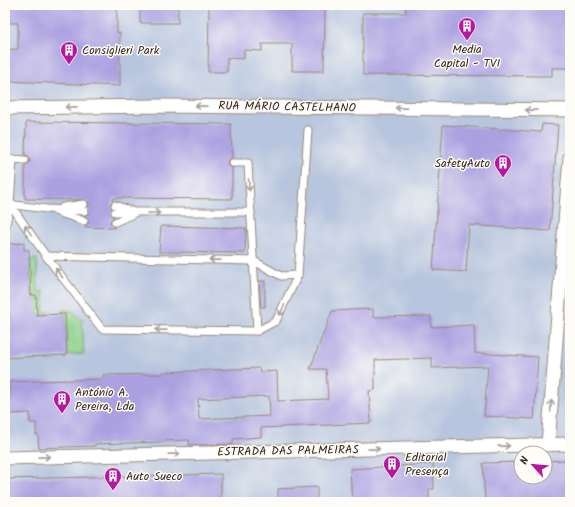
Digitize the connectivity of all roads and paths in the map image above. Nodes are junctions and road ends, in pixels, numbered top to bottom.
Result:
1 (5, 108) edge
2 (570, 110) edge
3 (308, 130) dead end
4 (570, 157) edge
5 (25, 160) dead end
6 (232, 163) dead end
7 (7, 204) edge
8 (114, 205) dead end
9 (84, 207) dead end
10 (47, 209) junction
11 (115, 212) dead end
12 (250, 212) junction
13 (135, 213) junction
14 (84, 221) dead end
15 (115, 222) dead end
16 (5, 230) edge
17 (46, 256) junction
18 (254, 261) junction
19 (298, 275) junction
20 (257, 331) junction
21 (570, 444) edge
22 (548, 445) joint
23 (513, 446) edge
24 (5, 458) edge

2 -> 1 street, RUA MÁRIO CASTELHANO
3 - 19 lane
22 -> 4 street
5 - 7 lane
6 -> 12 lane
7 - 10 lane
7 - 16 lane
17 -> 7 lane
8 - 13 lane
9 - 10 lane
10 - 14 lane
11 - 13 lane
13 -> 12 lane
12 - 18 lane
13 - 15 lane
18 -> 17 lane
20 -> 17 lane
18 - 19 lane
18 - 20 lane
19 -> 20 lane
21 - 22 street, ESTRADA DAS PALMEIRAS
24 -> 23 street, ESTRADA DAS PALMEIRAS

